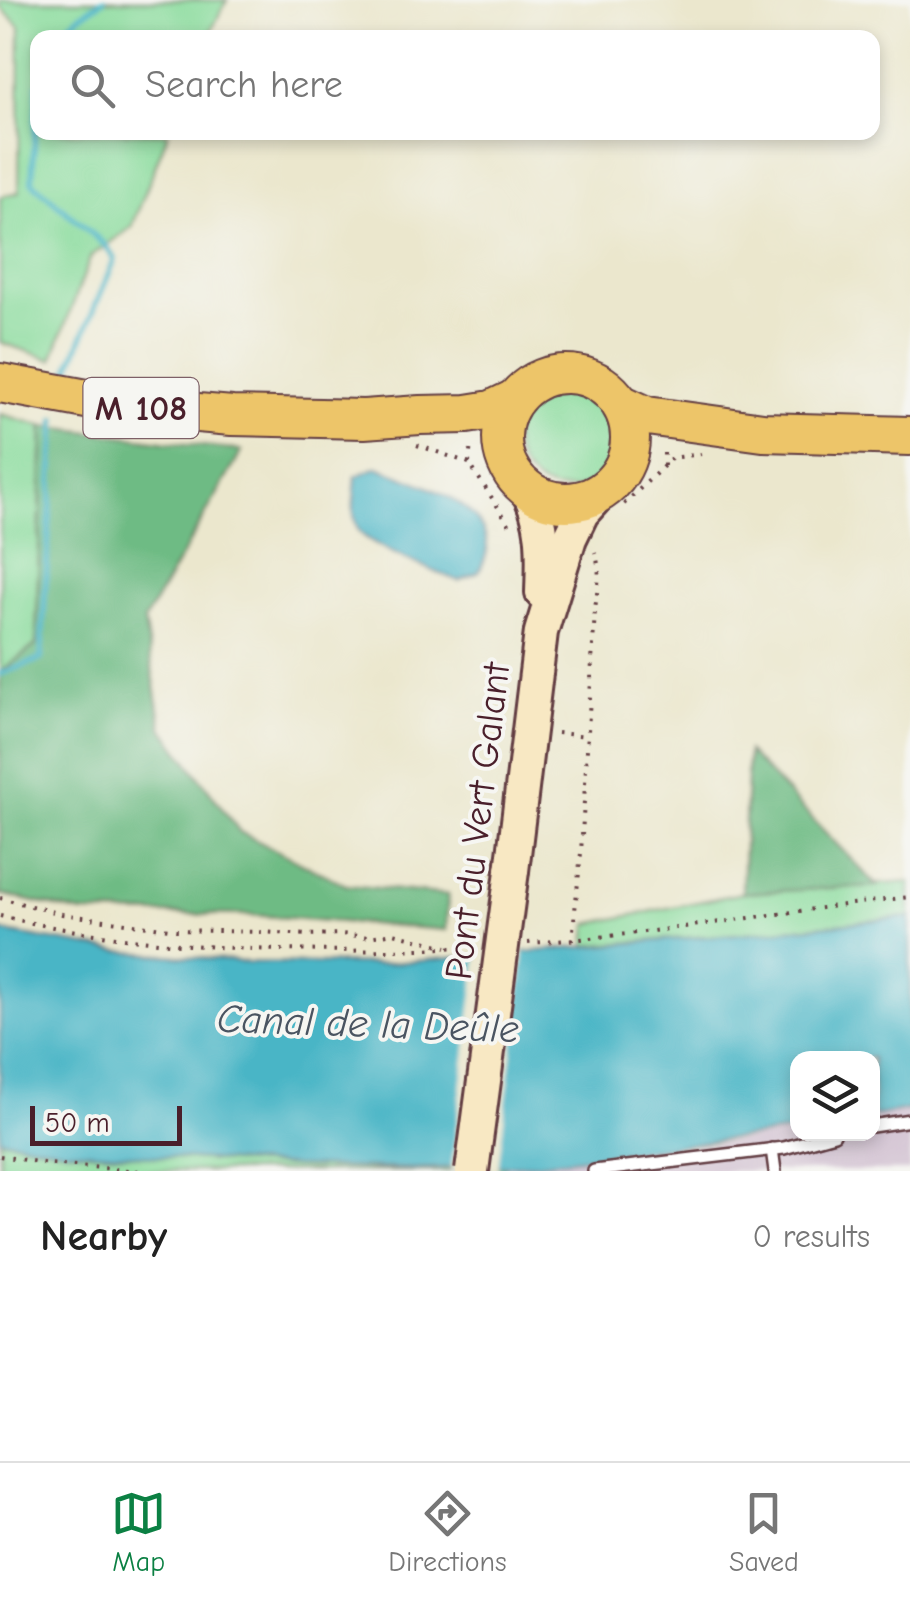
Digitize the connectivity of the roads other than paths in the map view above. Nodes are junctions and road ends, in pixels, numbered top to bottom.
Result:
1 (0, 383) edge
2 (515, 399) junction
3 (620, 404) junction
4 (364, 419) junction
5 (762, 432) junction
6 (905, 436) edge
7 (517, 478) junction
8 (615, 489) junction
9 (541, 632) junction
10 (910, 1120) edge
11 (880, 1125) edge
12 (805, 1141) edge
13 (772, 1149) junction
14 (472, 1171) edge
15 (594, 1171) edge
16 (775, 1171) edge

1 - 4 main road, M 108
2 - 3 main road
2 - 4 main road, M 108
2 - 7 main road
3 - 5 main road
3 - 8 main road
4 - 7 main road, M 108
5 - 6 main road
5 - 8 main road
7 - 8 main road
7 - 9 main road
8 - 9 main road, Pont du Vert Galant
9 - 14 main road, Pont du Vert Galant, bridge
10 - 11 lane
12 - 13 lane
13 - 15 lane
13 - 16 lane

